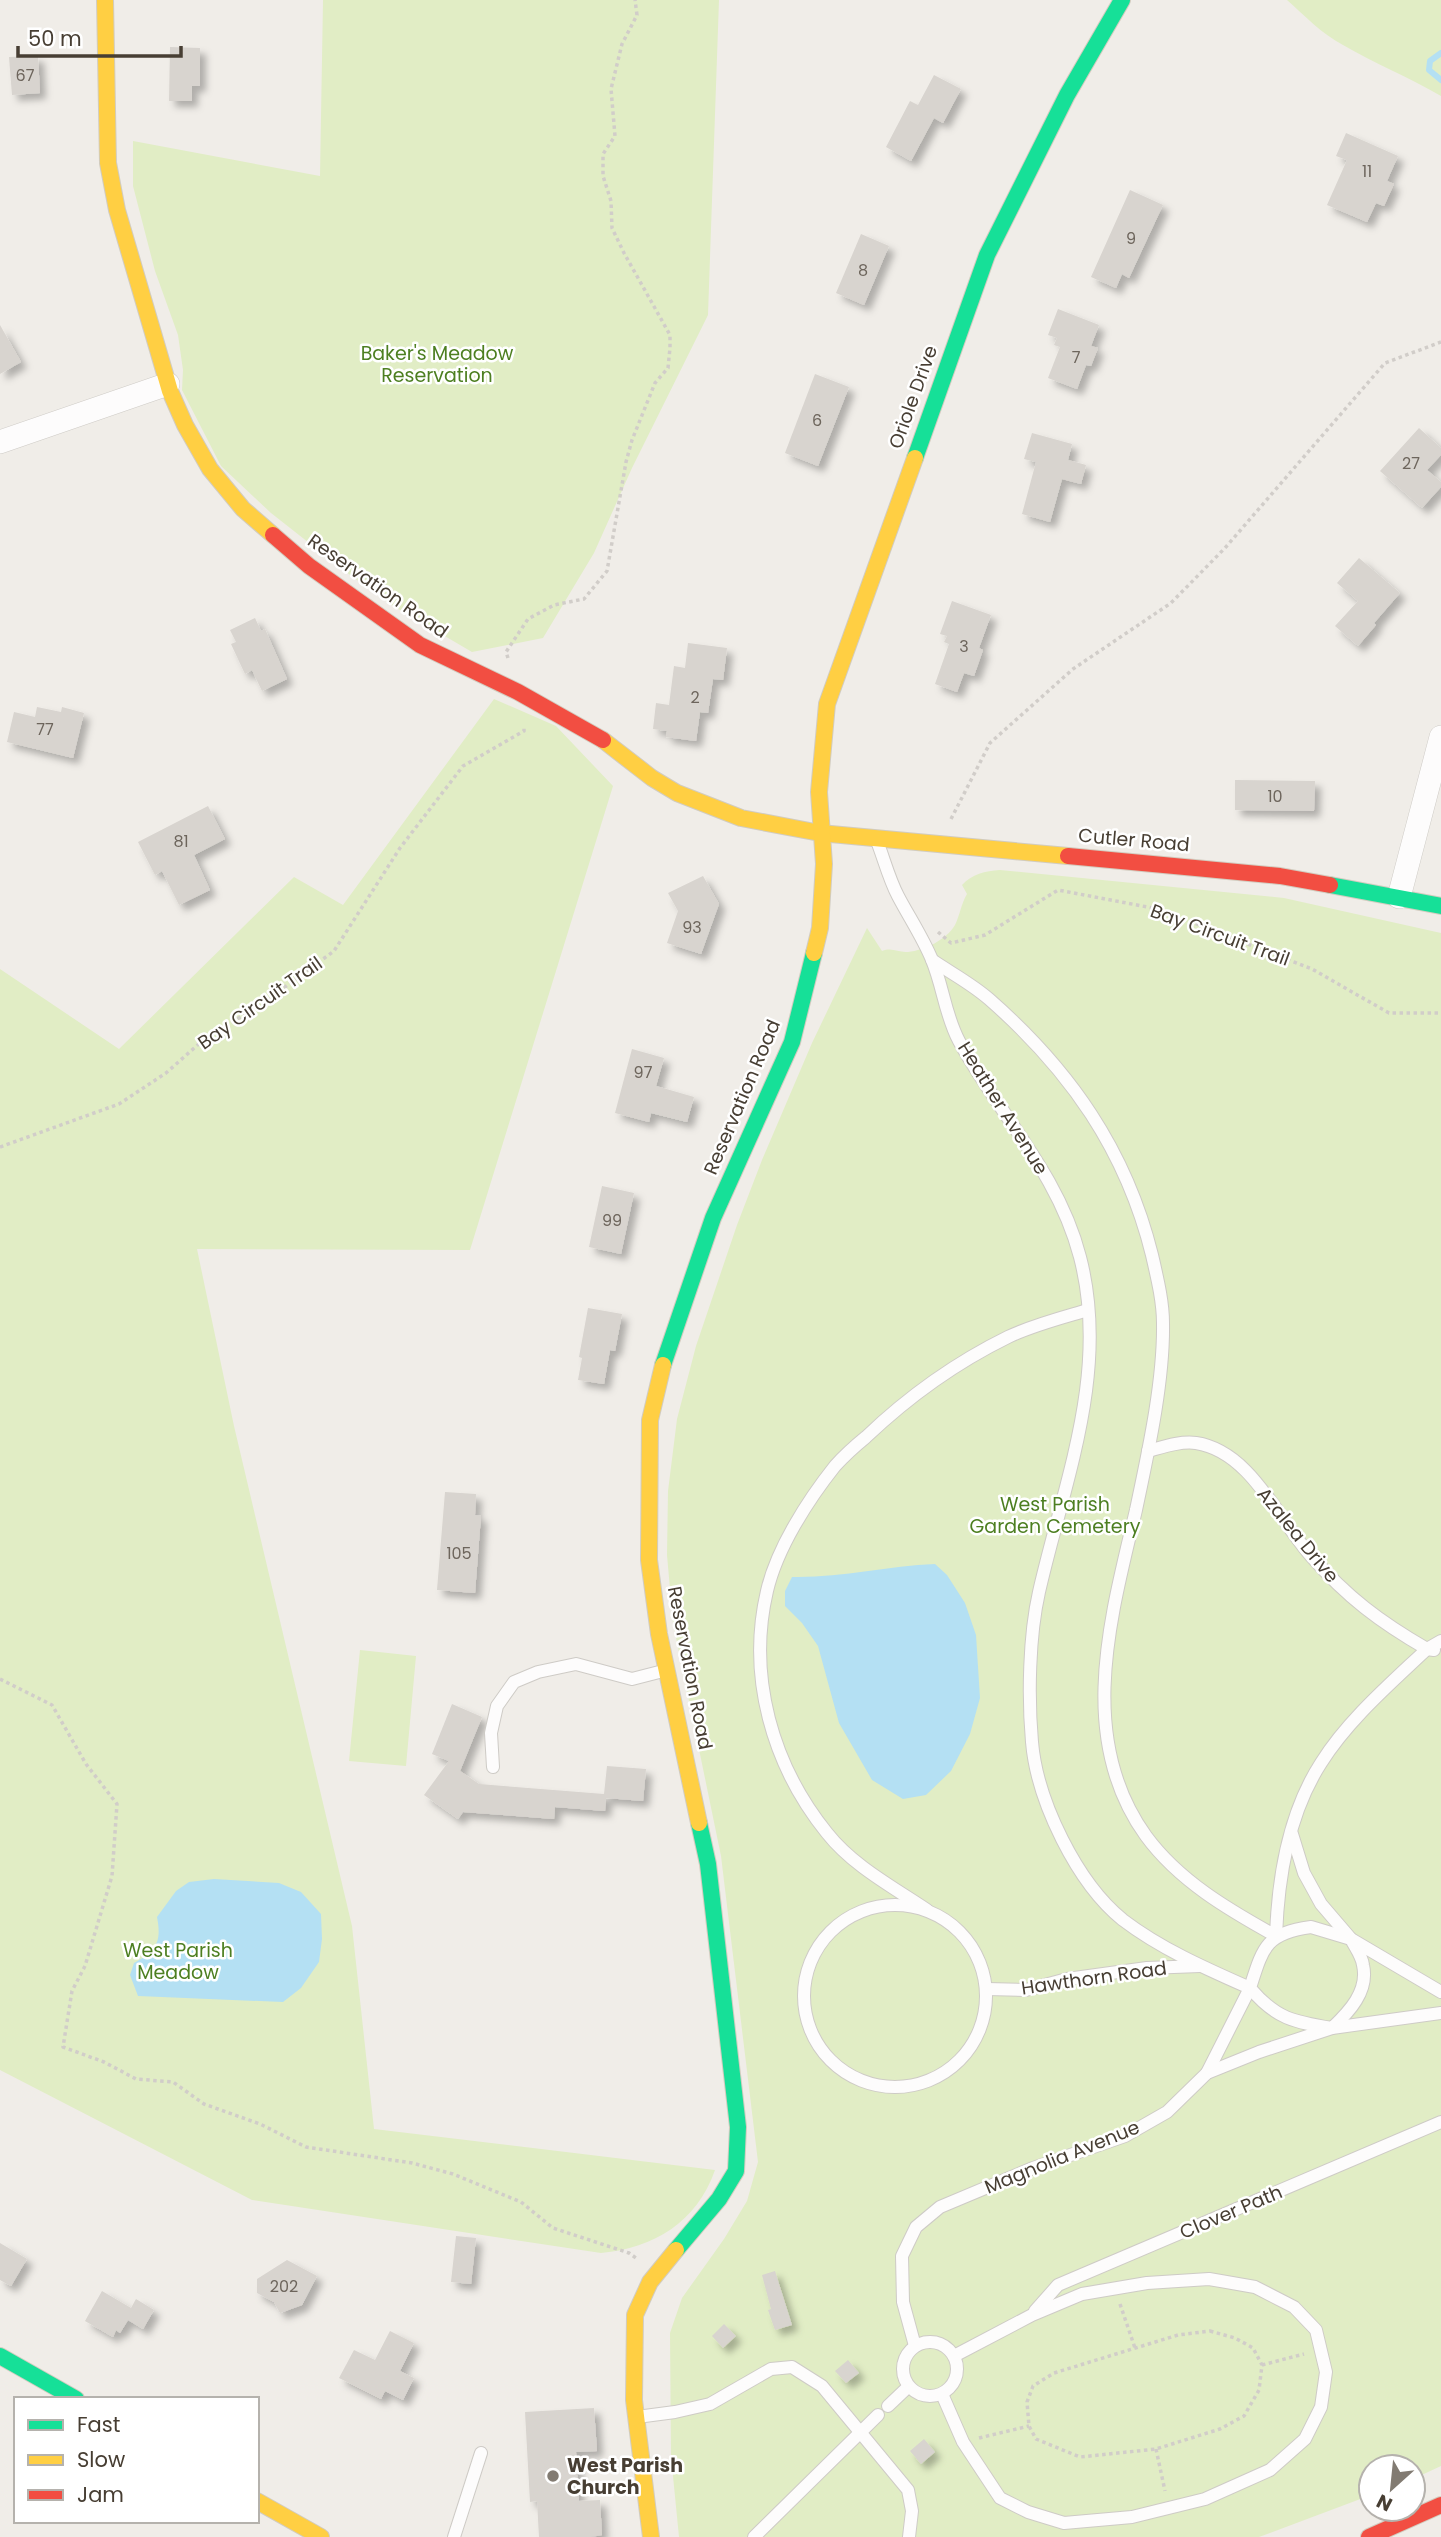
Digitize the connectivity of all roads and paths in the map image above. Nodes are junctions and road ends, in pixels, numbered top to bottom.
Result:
1 (105, 0) edge
2 (635, 0) edge
3 (1122, 0) edge
4 (1441, 342) edge
5 (168, 384) junction
6 (0, 442) edge
7 (518, 692) junction
8 (1441, 737) edge
9 (820, 833) junction
10 (876, 837) junction
11 (939, 843) junction
12 (1399, 897) junction
13 (1441, 906) edge
14 (932, 926) dead end
15 (932, 960) junction
16 (1441, 1013) edge
17 (0, 1147) edge
18 (1088, 1310) junction
19 (1148, 1451) junction
20 (1441, 1641) edge
21 (1427, 1649) junction
22 (1441, 1651) edge
23 (667, 1670) junction
24 (0, 1679) edge
25 (493, 1767) dead end
26 (1291, 1832) junction
27 (928, 1910) junction
28 (1276, 1936) junction
29 (1351, 1939) junction
30 (1201, 1966) junction
31 (1250, 1988) junction
32 (987, 1989) junction
33 (1441, 1992) edge
34 (1441, 2012) edge
35 (1332, 2028) junction
36 (1208, 2073) junction
37 (1441, 2122) edge
38 (655, 2275) junction
39 (1115, 2288) junction
40 (1032, 2315) junction
41 (915, 2346) junction
42 (1135, 2348) junction
43 (1321, 2349) junction
44 (0, 2356) edge
45 (954, 2356) junction
46 (1262, 2365) junction
47 (908, 2387) junction
48 (942, 2394) junction
49 (72, 2397) edge
50 (888, 2406) dead end
51 (878, 2415) dead end
52 (636, 2417) junction
53 (1029, 2426) junction
54 (860, 2432) junction
55 (963, 2442) junction
56 (1156, 2449) junction
57 (481, 2453) dead end
58 (259, 2502) edge
59 (1441, 2505) edge
60 (1168, 2508) junction
61 (321, 2537) edge
62 (454, 2537) edge
63 (650, 2537) edge
64 (754, 2537) edge
65 (909, 2537) edge
66 (1369, 2537) edge

1 - 5 street, Reservation Road
2 - 7 path
3 - 9 street, Oriole Drive
4 - 11 path
5 - 6 street
5 - 7 street, Reservation Road
7 - 9 street, Reservation Road
7 - 17 path, Bay Circuit Trail
8 - 12 street
9 - 10 street, Cutler Road
9 - 23 street, Reservation Road
10 - 11 street, Cutler Road
10 - 15 lane, Heather Avenue
11 - 12 street, Cutler Road
12 - 13 street, Cutler Road
14 - 16 path, Bay Circuit Trail
15 - 18 lane, Heather Avenue
15 - 19 lane
18 - 27 lane
18 - 30 lane, Heather Avenue
19 - 21 lane, Azalea Drive
19 - 28 lane
20 - 21 lane
21 - 22 lane, Azalea Drive
21 - 26 lane
23 - 25 lane
23 - 38 street, Reservation Road
24 - 38 path
26 - 28 lane
26 - 29 lane
27 - 32 lane
27 - 32 lane
28 - 29 lane
28 - 31 lane
29 - 33 lane
29 - 35 lane
30 - 31 lane, Heather Avenue
30 - 32 lane, Hawthorn Road
31 - 35 lane
31 - 36 lane
34 - 35 lane, Magnolia Avenue
35 - 36 lane, Magnolia Avenue
36 - 41 lane, Magnolia Avenue
37 - 40 lane, Clover Path
38 - 52 street, Reservation Road
39 - 40 lane
39 - 42 path
39 - 43 lane
40 - 45 lane
41 - 45 lane
41 - 47 lane
42 - 46 path
42 - 53 path
43 - 46 path
43 - 60 lane
44 - 49 street
45 - 48 lane
46 - 56 path
47 - 48 lane
47 - 50 lane
48 - 55 lane
51 - 54 lane
52 - 54 lane
52 - 63 street, Reservation Road
53 - 55 path
53 - 56 path
54 - 64 lane
54 - 65 lane
55 - 60 lane
56 - 60 path
57 - 62 lane
58 - 61 street
59 - 66 street

